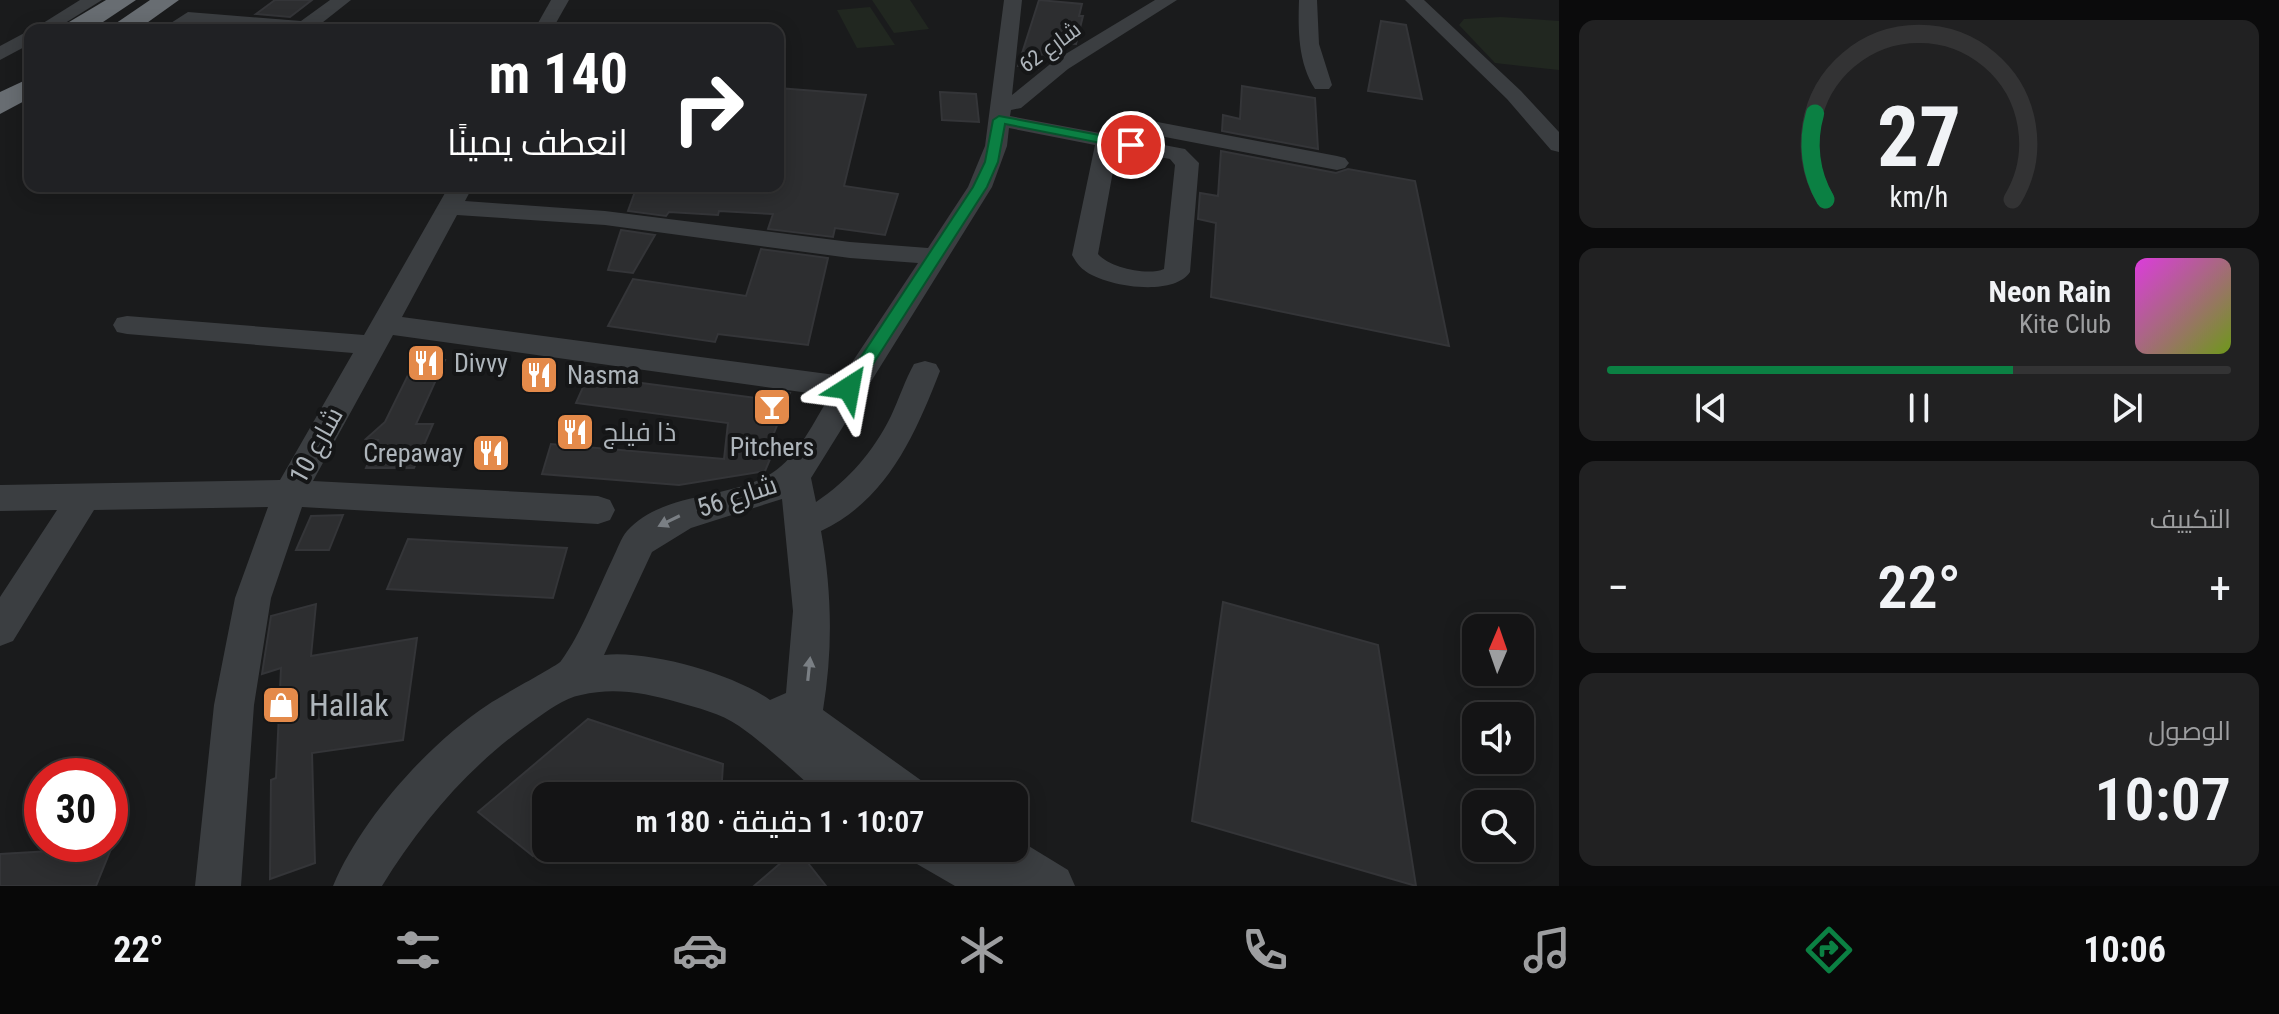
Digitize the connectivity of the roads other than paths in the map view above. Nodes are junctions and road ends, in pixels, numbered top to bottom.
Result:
1 (93, 0) edge
2 (342, 0) edge
3 (560, 0) edge
4 (1013, 0) edge
5 (1168, 0) edge
6 (1308, 0) edge
7 (1414, 0) edge
8 (145, 5) edge
9 (188, 18) junction
10 (51, 24) edge
11 (90, 24) edge
12 (125, 24) edge
13 (178, 24) edge
14 (250, 24) edge
15 (309, 24) edge
16 (546, 24) edge
17 (24, 40) edge
18 (0, 54) edge
19 (24, 59) edge
20 (0, 73) edge
21 (1322, 85) dead end
22 (24, 90) edge
23 (0, 105) edge
24 (1005, 109) junction
25 (1107, 141) junction
26 (1559, 145) edge
27 (1337, 163) dead end
28 (455, 196) edge
29 (936, 257) junction
30 (127, 325) dead end
31 (378, 334) junction
32 (925, 371) dead end
33 (849, 388) junction
34 (794, 476) junction
35 (290, 493) junction
36 (0, 498) edge
37 (83, 498) junction
38 (598, 510) dead end
39 (804, 523) junction
40 (0, 629) edge
41 (574, 677) junction
42 (797, 732) junction
43 (843, 782) edge
44 (883, 782) edge
45 (958, 862) edge
46 (1013, 862) edge
47 (218, 886) edge
48 (356, 886) edge
49 (1000, 886) edge
50 (1052, 886) edge

1 - 10 street
2 - 15 street
3 - 16 street
4 - 24 street, شارع 56
5 - 24 street, شارع 62
6 - 21 street
7 - 26 street
8 - 9 street
8 - 11 highway
8 - 12 highway
9 - 13 street
9 - 14 street
17 - 18 street
19 - 20 highway
22 - 23 highway
24 - 25 street
24 - 27 street
24 - 29 street, شارع 56
25 - 25 street
28 - 29 street
28 - 31 street, شارع 10
29 - 33 street, شارع 56
30 - 31 street
31 - 33 street
31 - 35 street, شارع 10
32 - 39 street
33 - 34 street, شارع 56
34 - 39 street
34 -> 41 street, شارع 56
35 - 37 street, شارع 10
35 - 38 street
35 - 47 street
36 - 37 street, شارع 10
37 - 40 street
42 -> 39 street
41 - 42 street
41 - 48 street
42 - 43 street
42 - 44 street
45 - 49 street
46 - 50 street

